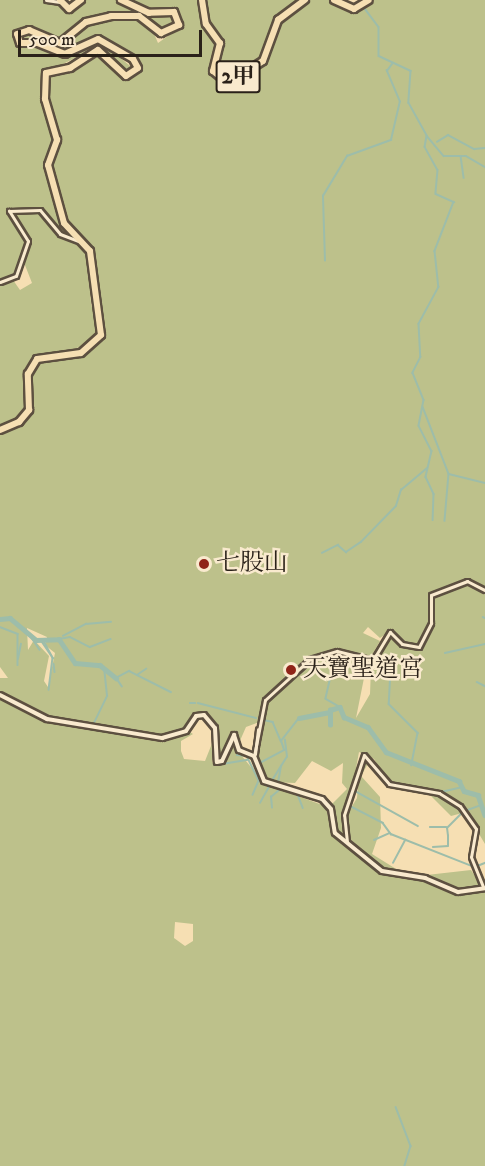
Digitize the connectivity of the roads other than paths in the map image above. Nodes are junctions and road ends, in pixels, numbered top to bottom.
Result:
1 (46, 0) edge
2 (81, 0) edge
3 (121, 0) edge
4 (202, 0) edge
5 (305, 0) edge
6 (334, 0) edge
7 (369, 0) edge
8 (60, 1) edge
9 (82, 242) junction
10 (0, 282) edge
11 (0, 430) edge
12 (485, 590) edge
13 (0, 695) edge
14 (258, 729) junction
15 (254, 756) junction
16 (347, 842) junction
17 (484, 887) edge

1 - 8 street
2 - 8 main road
3 - 9 main road
4 - 5 main road, 2甲
6 - 7 main road
9 - 10 street
9 - 11 main road
12 - 14 street
13 - 15 street
14 - 15 street
14 - 15 street
15 - 16 street
16 - 17 street
16 - 17 street

